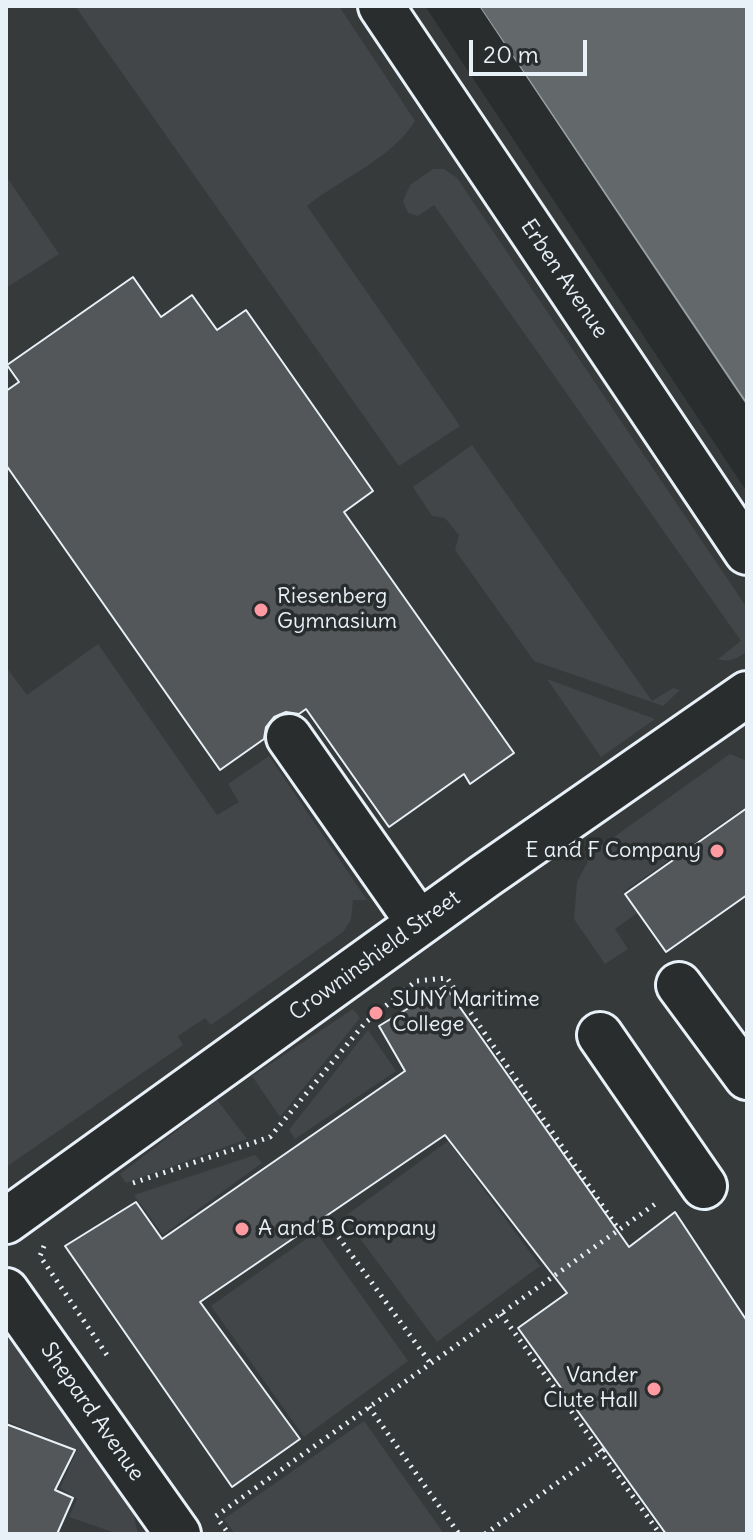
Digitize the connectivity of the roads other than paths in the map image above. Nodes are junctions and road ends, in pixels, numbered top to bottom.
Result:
1 (381, 6) edge
2 (747, 552) edge
3 (747, 694) edge
4 (289, 737) dead end
5 (419, 923) junction
6 (679, 985) dead end
7 (600, 1035) dead end
8 (747, 1077) edge
9 (704, 1186) dead end
10 (6, 1221) edge
11 (6, 1291) edge
12 (200, 1518) edge

1 - 2 street, Erben Avenue
3 - 5 street, Crowninshield Street
4 - 5 street
5 - 10 street, Crowninshield Street
6 - 8 street
7 - 9 street
11 - 12 street, Shepard Avenue

